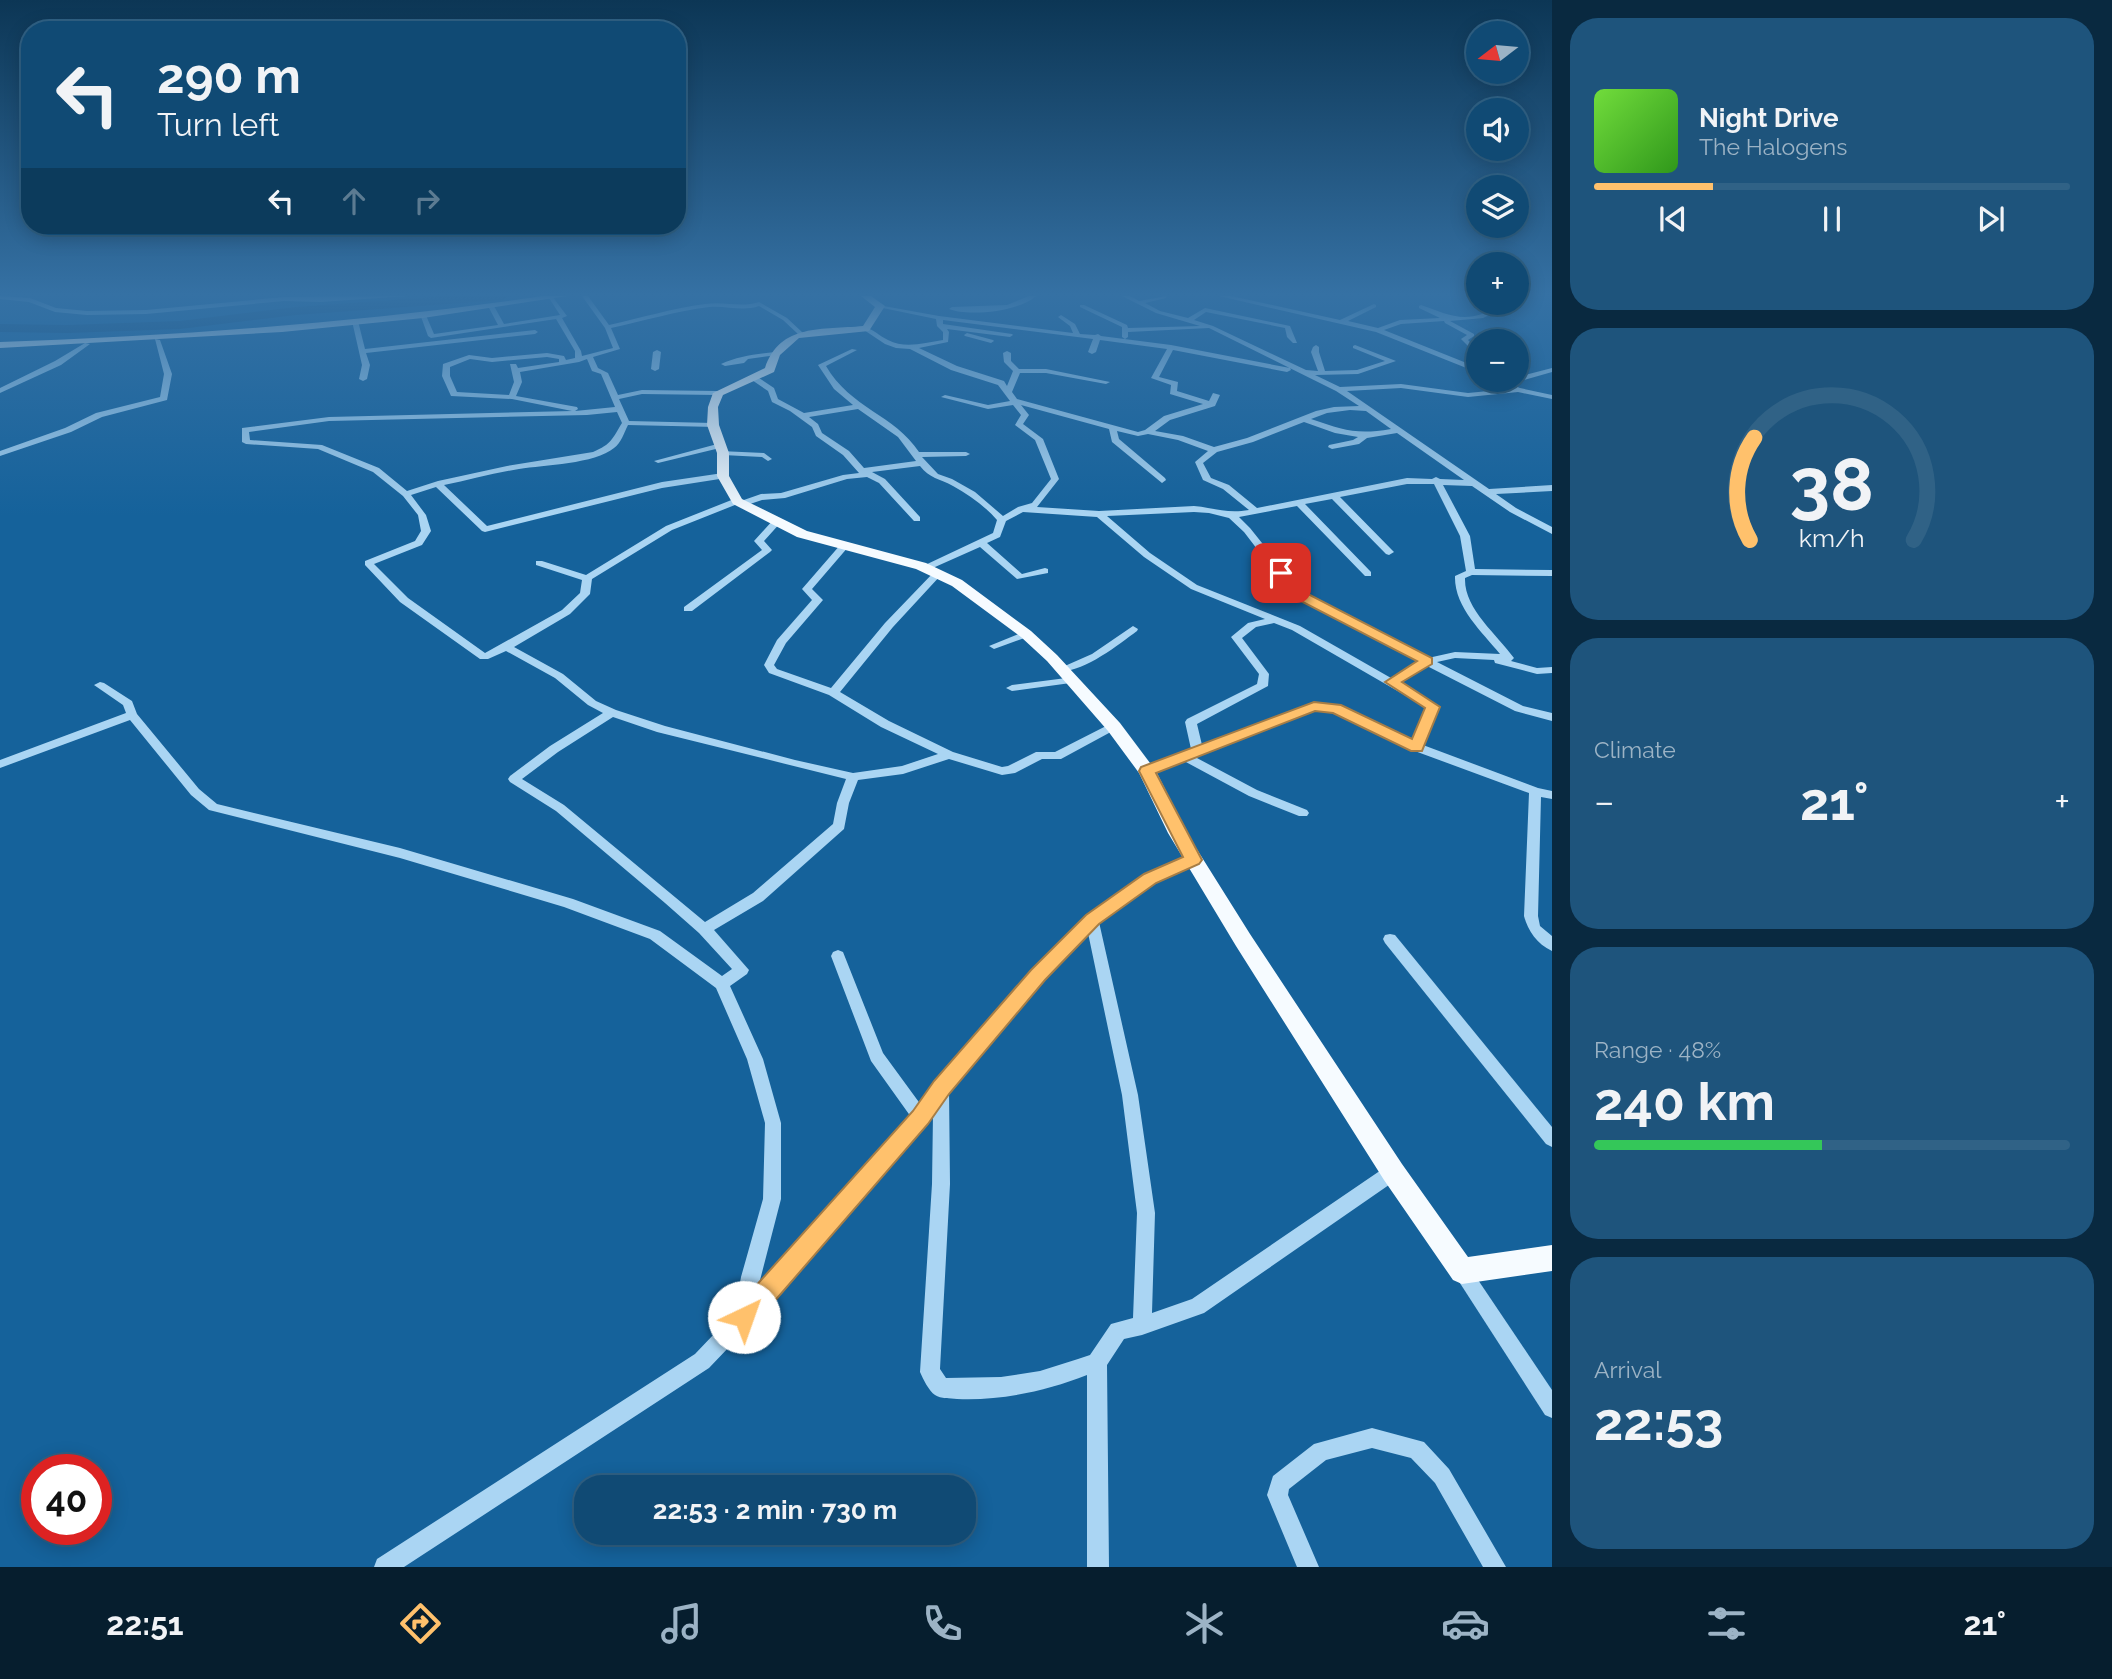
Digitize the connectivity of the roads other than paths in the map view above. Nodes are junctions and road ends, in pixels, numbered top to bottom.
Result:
1 (45, 369) edge
2 (166, 369) edge
3 (365, 369) edge
4 (446, 369) edge
5 (527, 369) edge
6 (595, 369) edge
7 (770, 369) edge
8 (824, 369) edge
9 (958, 369) edge
10 (1160, 369) edge
11 (1285, 369) edge
12 (1294, 369) edge
13 (1321, 369) edge
14 (1367, 369) edge
15 (1552, 370) edge
16 (516, 371) joint
17 (1017, 371) joint
18 (1300, 372) junction
19 (1322, 373) junction
20 (1529, 375) edge
21 (753, 377) junction
22 (363, 379) dead end
23 (1106, 382) dead end
24 (1339, 389) junction
25 (0, 391) edge
26 (1008, 392) junction
27 (1498, 392) edge
28 (1528, 392) edge
29 (718, 393) junction
30 (1216, 395) dead end
31 (615, 396) junction
32 (512, 397) junction
33 (945, 397) dead end
34 (1552, 397) edge
35 (1016, 401) junction
36 (1212, 404) junction
37 (857, 407) junction
38 (620, 409) junction
39 (1367, 409) junction
40 (587, 413) junction
41 (802, 416) junction
42 (1304, 419) junction
43 (626, 424) junction
44 (713, 425) junction
45 (1113, 429) junction
46 (1399, 430) junction
47 (1148, 432) junction
48 (1365, 436) junction
49 (1332, 447) dead end
50 (722, 449) junction
51 (1214, 450) junction
52 (0, 454) edge
53 (966, 454) dead end
54 (768, 459) dead end
55 (918, 459) junction
56 (658, 461) dead end
57 (862, 473) junction
58 (723, 477) junction
59 (1162, 480) dead end
60 (1436, 480) junction
61 (1474, 483) junction
62 (438, 484) junction
63 (1552, 488) edge
64 (1487, 492) junction
65 (405, 494) junction
66 (1334, 496) junction
67 (741, 502) junction
68 (1298, 502) junction
69 (1021, 509) junction
70 (1254, 510) junction
71 (1098, 514) junction
72 (1232, 516) junction
73 (917, 519) dead end
74 (1002, 520) junction
75 (777, 522) junction
76 (1552, 531) edge
77 (981, 543) junction
78 (844, 546) junction
79 (1389, 552) dead end
80 (539, 563) dead end
81 (932, 571) junction
82 (1045, 571) dead end
83 (1471, 572) junction
84 (1552, 573) edge
85 (1368, 574) dead end
86 (587, 578) junction
87 (688, 609) dead end
88 (1274, 620) junction
89 (1133, 629) dead end
90 (1026, 634) junction
91 (994, 646) dead end
92 (506, 647) junction
93 (1482, 656) junction
94 (1427, 661) junction
95 (1552, 670) edge
96 (1069, 675) junction
97 (1392, 682) junction
98 (100, 685) dead end
99 (1012, 688) dead end
100 (833, 693) junction
101 (612, 713) junction
102 (132, 715) junction
103 (1552, 717) edge
104 (1115, 727) junction
105 (1416, 747) junction
106 (1198, 752) junction
107 (949, 755) junction
108 (1184, 756) junction
109 (0, 764) edge
110 (1147, 771) junction
111 (853, 777) junction
112 (1535, 791) junction
113 (1552, 794) edge
114 (1303, 813) dead end
115 (1193, 860) junction
116 (1092, 919) junction
117 (704, 929) junction
118 (1390, 939) dead end
119 (1552, 945) edge
120 (838, 956) dead end
121 (722, 984) junction
122 (941, 1088) junction
123 (920, 1118) junction
124 (1552, 1139) edge
125 (1393, 1172) junction
126 (1552, 1258) edge
127 (1462, 1271) junction
128 (744, 1317) junction
129 (1142, 1326) junction
130 (1097, 1362) junction
131 (1552, 1408) edge
132 (385, 1567) edge
133 (1098, 1567) edge
134 (1308, 1567) edge
135 (1495, 1567) edge

1 - 25 street
2 - 52 street
3 - 22 street
4 - 32 street
5 - 16 street
6 - 31 street
7 - 21 main road
8 - 37 street
9 - 26 street
10 - 36 street
11 - 18 street
12 - 18 street
13 - 19 street
14 - 19 street
15 - 20 street
16 - 32 street
17 - 23 street
17 - 26 street
18 - 19 street
18 - 24 street
21 - 29 main road
21 - 41 street
24 - 27 street
24 - 39 street
26 - 35 street
28 - 34 street
29 - 31 street
29 - 44 main road
30 - 36 street
31 - 38 street
32 - 40 street
33 - 35 street
35 - 45 street
35 - 69 street
36 - 47 street
37 - 41 street
37 - 55 street
38 - 40 street
38 - 43 street
39 - 42 street
39 - 46 street
40 - 65 street
41 - 57 street
42 - 48 street
42 - 51 street
43 - 44 street
43 - 62 street
44 - 50 main road
45 - 47 street
45 - 59 street
46 - 48 street
46 - 61 street
47 - 51 street
48 - 49 street
50 - 54 street
50 - 56 street
50 - 58 main road
51 - 70 street
53 - 55 street
55 - 57 street
55 - 74 street
57 - 67 street
57 - 73 street
58 - 62 street
58 - 67 main road
60 - 61 street
60 - 66 street
60 - 83 street
61 - 64 street
62 - 65 street
63 - 64 street
64 - 76 street
65 - 92 street
66 - 68 street
66 - 79 street
67 - 75 main road
67 - 86 street
68 - 70 street
68 - 85 street
69 - 71 street
69 - 74 street
70 - 72 street
71 - 72 street
71 - 88 street
72 - 94 street
74 - 77 street
75 - 78 main road
75 - 87 street
77 - 81 street
77 - 82 street
78 - 81 main road
78 - 100 street
80 - 86 street
81 - 90 main road
81 - 100 street
83 - 84 street
83 - 93 street
86 - 92 street
88 - 97 street
88 - 106 street
89 - 96 street
90 - 91 street
90 - 96 main road
92 - 101 street
93 - 94 street
93 - 95 street
94 - 97 street
94 - 103 street
96 - 99 street
96 - 104 main road
97 - 105 street
98 - 102 street
100 - 107 street
101 - 111 street
101 - 117 street
102 - 109 street
102 - 121 street
104 - 107 street
104 - 110 main road
105 - 106 street
105 - 112 street
106 - 108 street
107 - 111 street
108 - 110 street
108 - 114 street
110 - 115 main road
111 - 117 street
112 - 113 street
112 - 119 street
115 - 116 street
115 - 125 main road
116 - 122 street
116 - 129 street
117 - 121 street
118 - 124 street
120 - 123 street
121 - 128 street
122 - 123 street
122 - 130 street
123 - 128 street
125 - 127 main road
125 - 129 street
126 - 127 main road
127 - 131 street
128 - 132 street
129 - 130 street
130 - 133 street
134 - 135 street

